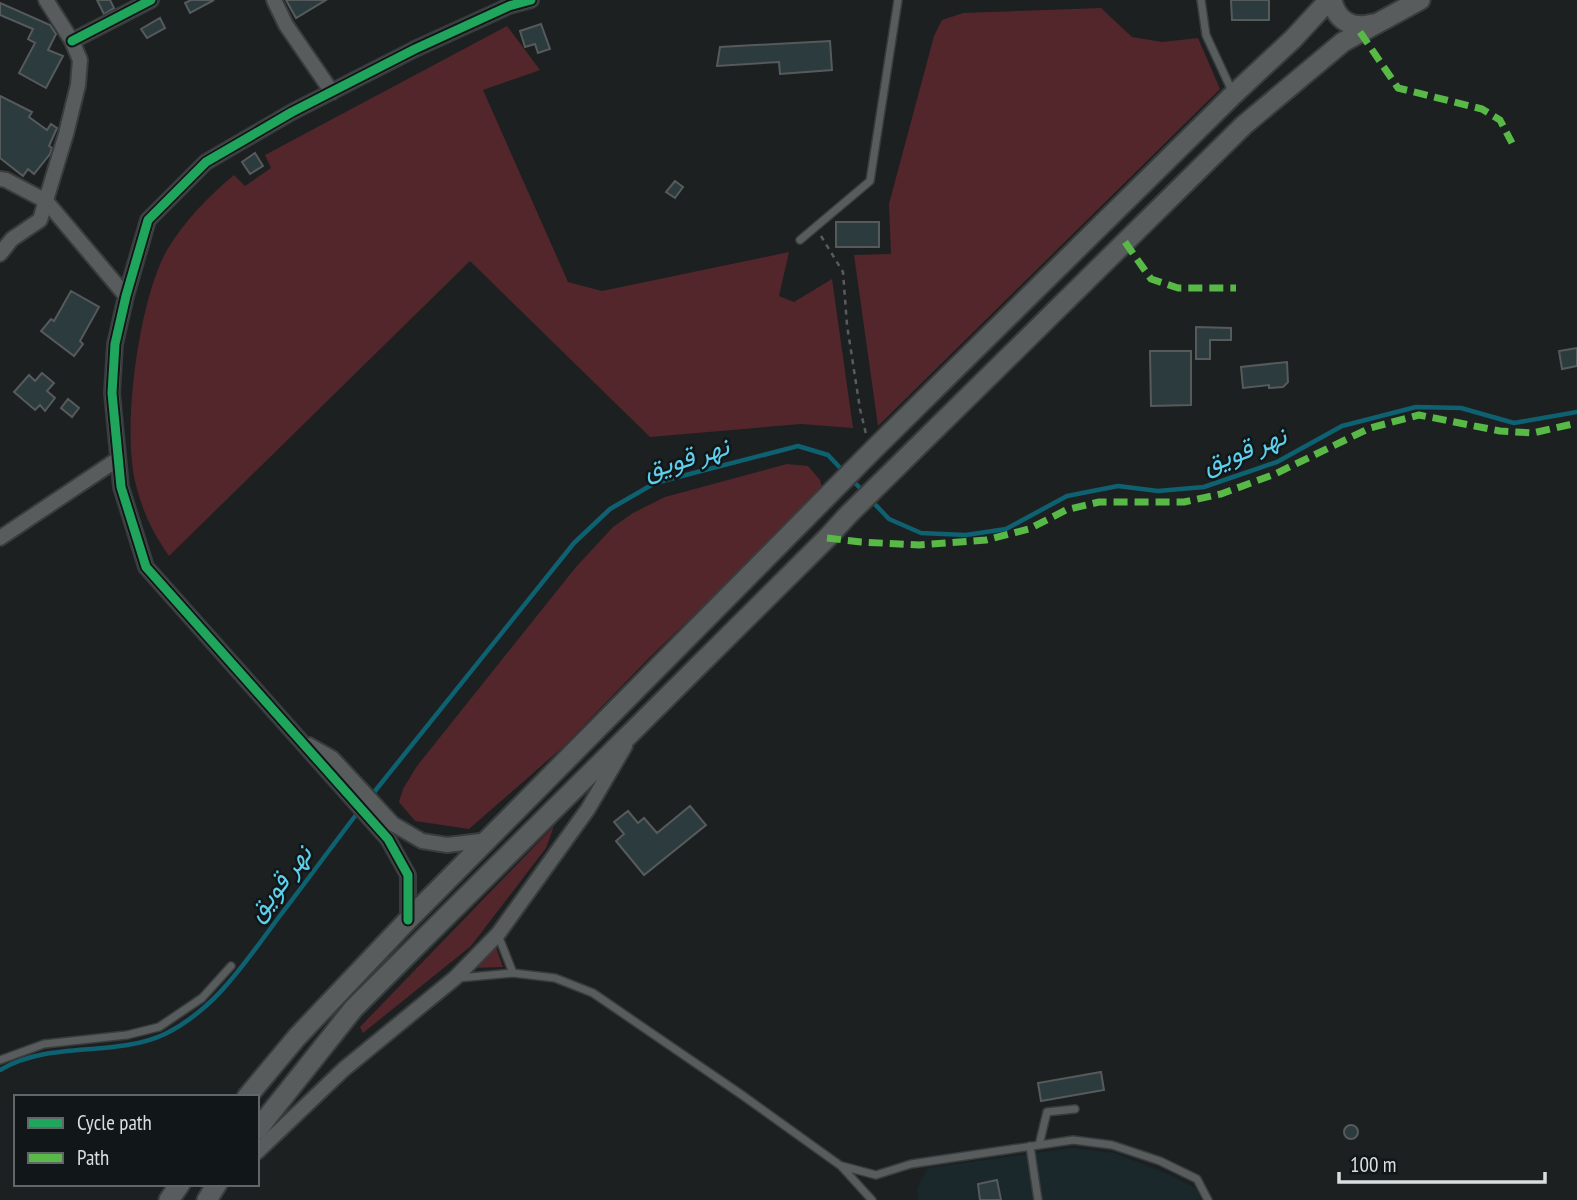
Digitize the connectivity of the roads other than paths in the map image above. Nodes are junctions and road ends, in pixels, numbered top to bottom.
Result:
1 (46, 0) edge
2 (151, 0) edge
3 (274, 0) edge
4 (531, 0) edge
5 (898, 0) edge
6 (1201, 0) edge
7 (1330, 0) edge
8 (1391, 0) edge
9 (1420, 0) edge
10 (1376, 23) junction
11 (72, 41) junction
12 (332, 92) junction
13 (1233, 95) junction
14 (2, 179) edge
15 (46, 201) junction
16 (800, 240) dead end
17 (0, 254) edge
18 (126, 296) junction
19 (118, 459) junction
20 (0, 538) edge
21 (634, 730) junction
22 (327, 763) junction
23 (489, 839) junction
24 (408, 920) junction
25 (498, 934) junction
26 (231, 966) dead end
27 (513, 973) junction
28 (454, 978) junction
29 (0, 1060) edge
30 (249, 1095) edge
31 (1075, 1109) dead end
32 (259, 1127) edge
33 (1034, 1146) junction
34 (259, 1150) edge
35 (841, 1166) junction
36 (872, 1200) edge
37 (1038, 1200) edge
38 (1208, 1200) edge

1 - 11 street
2 - 11 street
3 - 12 street
4 - 12 street
5 - 16 lane
6 - 13 lane
7 - 10 main road
7 - 13 main road
8 - 10 main road
9 - 10 main road
10 - 21 main road
11 - 15 street
12 - 18 street
13 - 23 main road
14 - 15 street
15 - 17 street
15 - 18 street
18 - 19 street
19 - 20 street
19 - 22 street
21 - 25 street
21 - 32 main road
22 - 23 street
22 - 24 street
23 - 24 main road
24 - 30 main road
25 - 27 lane
25 - 28 street
26 - 29 lane
27 - 28 lane
27 - 35 lane
28 - 34 street
31 - 33 lane
33 - 35 lane
33 - 37 lane
33 - 38 lane
35 - 36 lane

